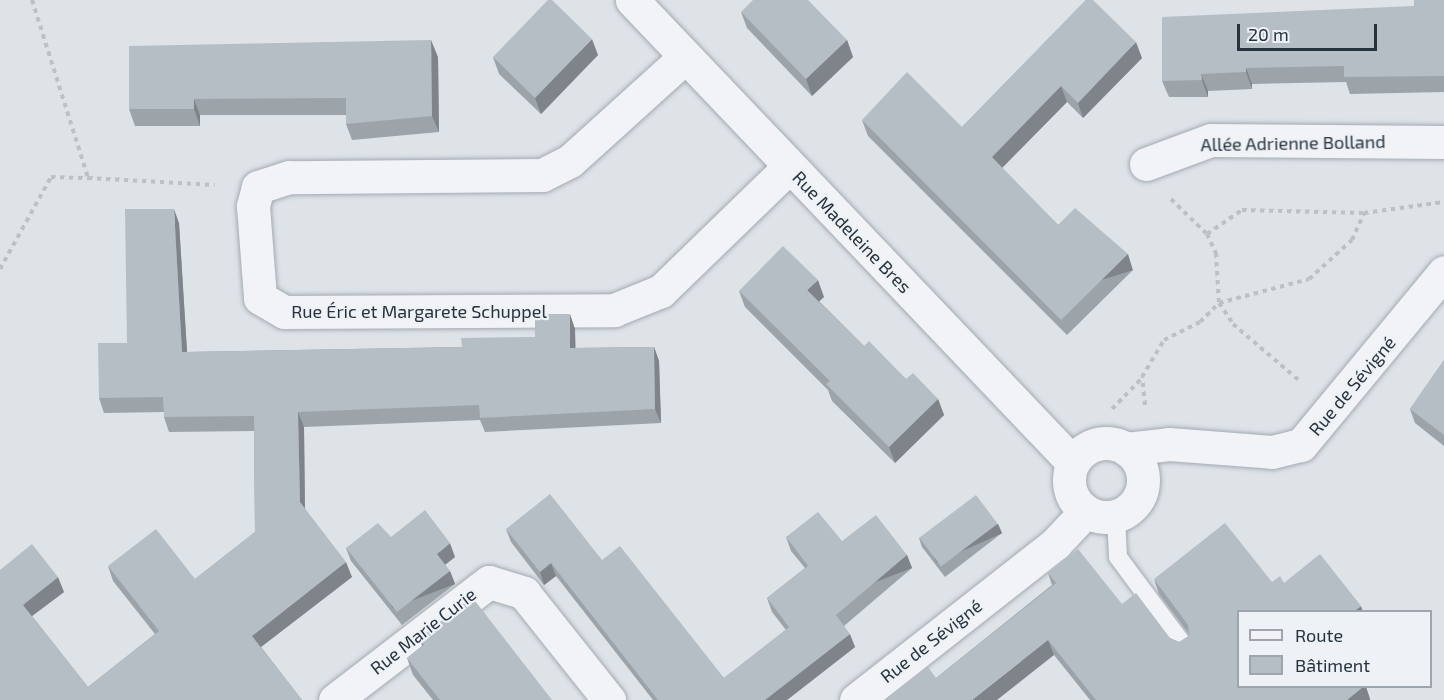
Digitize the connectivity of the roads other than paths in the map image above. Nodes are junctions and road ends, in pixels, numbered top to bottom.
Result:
1 (632, 0) edge
2 (685, 57) junction
3 (1444, 142) edge
4 (1150, 162) road end
5 (789, 167) junction
6 (1444, 272) edge
7 (1137, 448) junction
8 (1073, 463) junction
9 (1101, 514) junction
10 (1184, 646) edge
11 (335, 700) edge
12 (609, 700) edge
13 (855, 700) edge

1 - 2 street, Rue Madeleine Bres
2 - 5 street, Rue Madeleine Bres
2 - 5 street, Rue Éric et Margarete Schuppel
3 - 4 street, Allée Adrienne Bolland
5 - 8 street, Rue Madeleine Bres
6 - 7 street, Rue de Sévigné
7 - 8 street
7 - 9 street
8 - 9 street
9 - 10 lane
9 - 13 street, Rue de Sévigné
11 - 12 street, Rue Marie Curie

